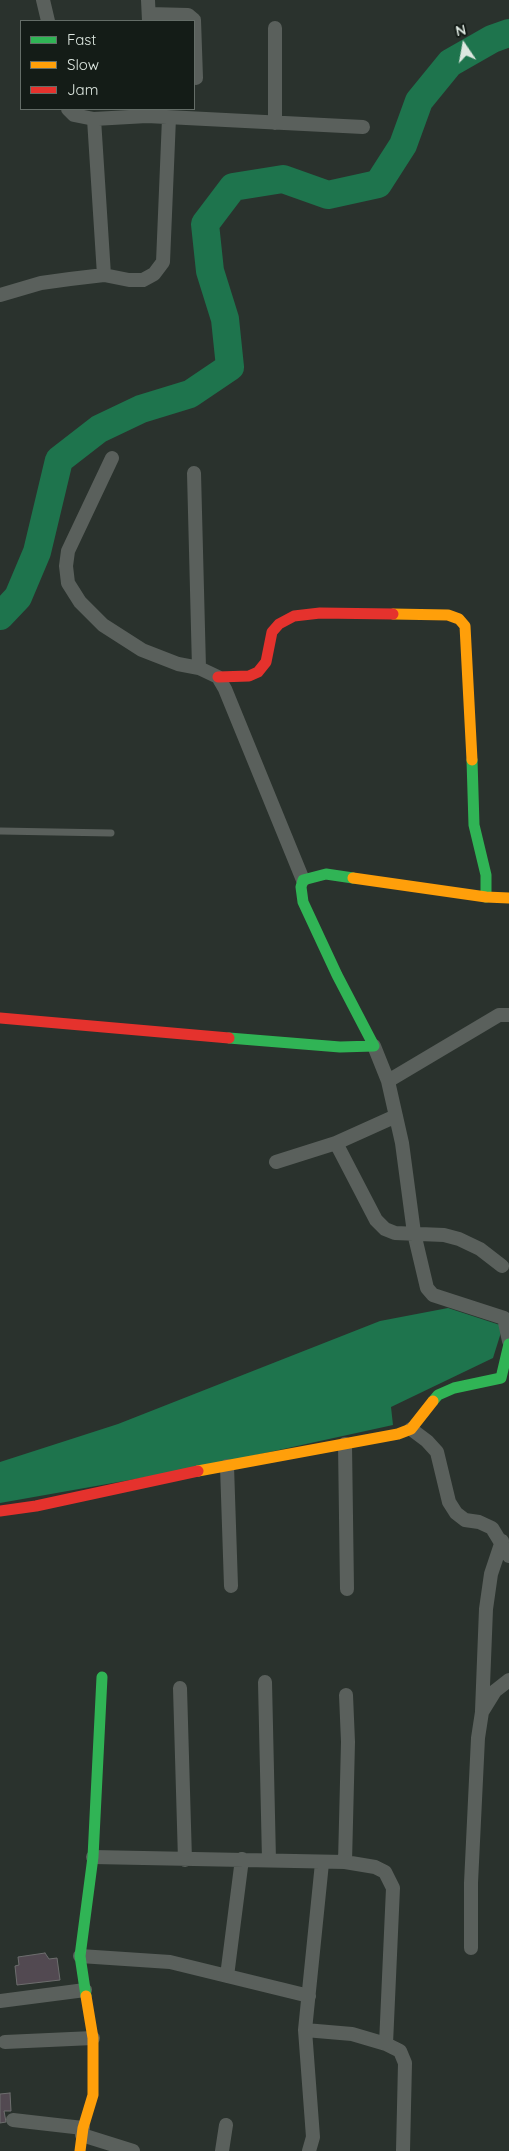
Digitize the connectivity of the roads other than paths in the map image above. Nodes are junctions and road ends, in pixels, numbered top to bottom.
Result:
1 (43, 0) edge
2 (148, 0) edge
3 (149, 18) edge
4 (48, 20) edge
5 (194, 20) edge
6 (275, 28) dead end
7 (195, 49) edge
8 (196, 78) dead end
9 (69, 110) edge
10 (147, 113) edge
11 (169, 118) junction
12 (94, 119) junction
13 (275, 123) junction
14 (363, 127) dead end
15 (104, 275) junction
16 (0, 295) edge
17 (112, 458) dead end
18 (194, 473) dead end
19 (199, 668) junction
20 (218, 677) junction
21 (0, 831) edge
22 (111, 833) dead end
23 (303, 880) junction
24 (486, 897) junction
25 (509, 898) edge
26 (509, 1015) edge
27 (0, 1018) edge
28 (374, 1046) junction
29 (388, 1081) junction
30 (396, 1116) junction
31 (336, 1143) junction
32 (276, 1162) dead end
33 (414, 1233) junction
34 (502, 1266) dead end
35 (509, 1342) edge
36 (410, 1429) junction
37 (345, 1444) junction
38 (226, 1466) junction
39 (0, 1511) edge
40 (502, 1542) junction
41 (509, 1556) edge
42 (231, 1586) dead end
43 (347, 1589) dead end
44 (102, 1677) dead end
45 (509, 1680) edge
46 (266, 1682) dead end
47 (180, 1688) dead end
48 (346, 1695) dead end
49 (482, 1712) junction
50 (93, 1856) junction
51 (242, 1858) junction
52 (185, 1860) junction
53 (269, 1860) junction
54 (346, 1862) junction
55 (322, 1863) junction
56 (471, 1948) dead end
57 (80, 1956) junction
58 (227, 1976) junction
59 (85, 1990) junction
60 (309, 1996) junction
61 (0, 2001) edge
62 (305, 2030) junction
63 (93, 2038) junction
64 (5, 2042) dead end
65 (386, 2044) junction
66 (13, 2120) dead end
67 (226, 2125) dead end
68 (83, 2132) junction
69 (80, 2151) edge
70 (133, 2151) edge
71 (222, 2151) edge
72 (309, 2151) edge
73 (403, 2151) edge

1 - 4 street
2 - 3 street
3 - 5 street
6 - 13 street
7 - 8 street
9 - 12 street
10 - 11 street
10 - 12 street
11 - 13 street
11 - 15 street
12 - 15 street
13 - 14 street
15 - 16 street
17 - 19 street
18 - 19 street
19 - 20 street
20 - 23 street
20 - 24 street
21 - 22 lane
23 - 24 street
23 - 28 street
24 - 25 street
26 - 29 street
27 - 28 street
28 - 29 street
29 - 30 street
30 - 31 street
30 - 33 street
31 - 32 street
31 - 33 street
33 - 34 street
33 - 35 street
35 - 36 street
36 - 37 street
36 - 40 street
37 - 38 street
37 - 43 street
38 - 39 street
38 - 42 street
40 - 41 street
40 - 49 street
44 - 50 street
45 - 49 street
46 - 53 street
47 - 52 street
48 - 54 street
49 - 56 street
50 - 52 street
50 - 57 street
51 - 52 street
51 - 53 street
51 - 58 street
53 - 55 street
54 - 55 street
54 - 65 street
55 - 60 street
57 - 58 street
57 - 59 street
58 - 60 street
59 - 61 street
59 - 63 street
60 - 62 street
62 - 65 street
62 - 72 street
63 - 64 street
63 - 68 street
65 - 73 street
66 - 68 street
67 - 71 street
68 - 69 street
68 - 70 street

